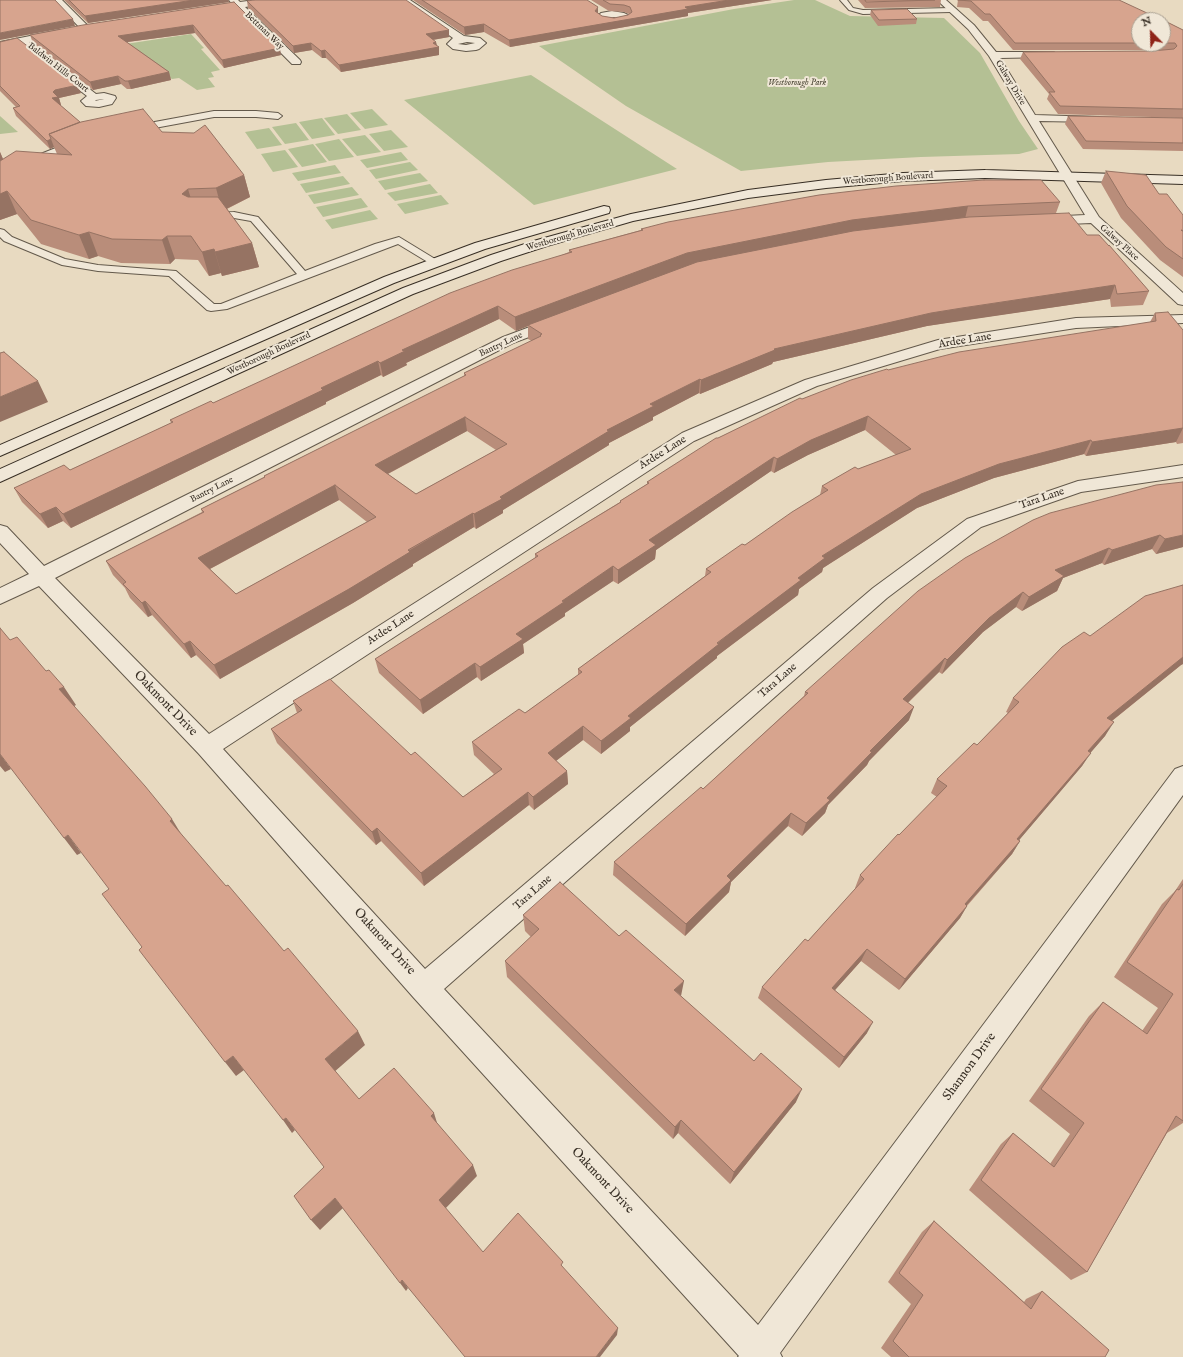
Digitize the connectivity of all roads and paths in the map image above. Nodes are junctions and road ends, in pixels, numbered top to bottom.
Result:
1 (57, 0) edge
2 (272, 0) edge
3 (404, 0) edge
4 (843, 0) edge
5 (235, 3) edge
6 (960, 3) edge
7 (946, 5) edge
8 (594, 7) edge
9 (200, 11) edge
10 (608, 14) edge
11 (461, 39) dead end
12 (21, 40) junction
13 (0, 45) edge
14 (993, 54) junction
15 (1063, 54) edge
16 (307, 62) dead end
17 (94, 96) dead end
18 (278, 116) dead end
19 (1031, 118) junction
20 (1105, 120) edge
21 (122, 131) edge
22 (86, 140) edge
23 (1046, 162) dead end
24 (1066, 167) junction
25 (1183, 180) edge
26 (0, 186) edge
27 (617, 207) dead end
28 (195, 216) edge
29 (1094, 219) junction
30 (1033, 222) edge
31 (0, 232) edge
32 (435, 262) junction
33 (303, 275) junction
34 (1183, 301) edge
35 (567, 318) edge
36 (1183, 319) edge
37 (0, 451) edge
38 (1183, 471) edge
39 (0, 476) edge
40 (0, 531) edge
41 (42, 576) junction
42 (0, 597) edge
43 (207, 747) junction
44 (1183, 776) edge
45 (424, 988) junction
46 (760, 1355) edge

1 - 12 street
2 - 5 street
3 - 11 street
4 - 7 lane
5 - 9 street
5 - 16 street, Bettman Way
6 - 7 street
7 - 14 street, Galway Drive
8 - 10 street
12 - 13 street
12 - 17 street, Baldwin Hills Court
14 - 15 street
14 - 19 street, Galway Drive
18 - 21 lane
19 - 20 street
19 - 24 street, Galway Drive
22 - 26 lane
23 - 24 street, Westborough Boulevard
24 - 25 street, Westborough Boulevard
24 - 29 street, Galway Place
24 - 39 street, Westborough Boulevard
27 - 32 street, Westborough Boulevard
28 - 33 lane
29 - 30 street
29 - 34 street, Galway Place
31 - 33 lane
32 - 33 lane
32 - 37 street, Westborough Boulevard
35 - 41 street, Bantry Lane
36 - 43 street, Ardee Lane
38 - 45 street, Tara Lane
40 - 41 street, Oakmont Drive
41 - 42 street, Bantry Lane
41 - 43 street, Oakmont Drive
43 - 45 street, Oakmont Drive
44 - 46 street, Shannon Drive
45 - 46 street, Oakmont Drive

